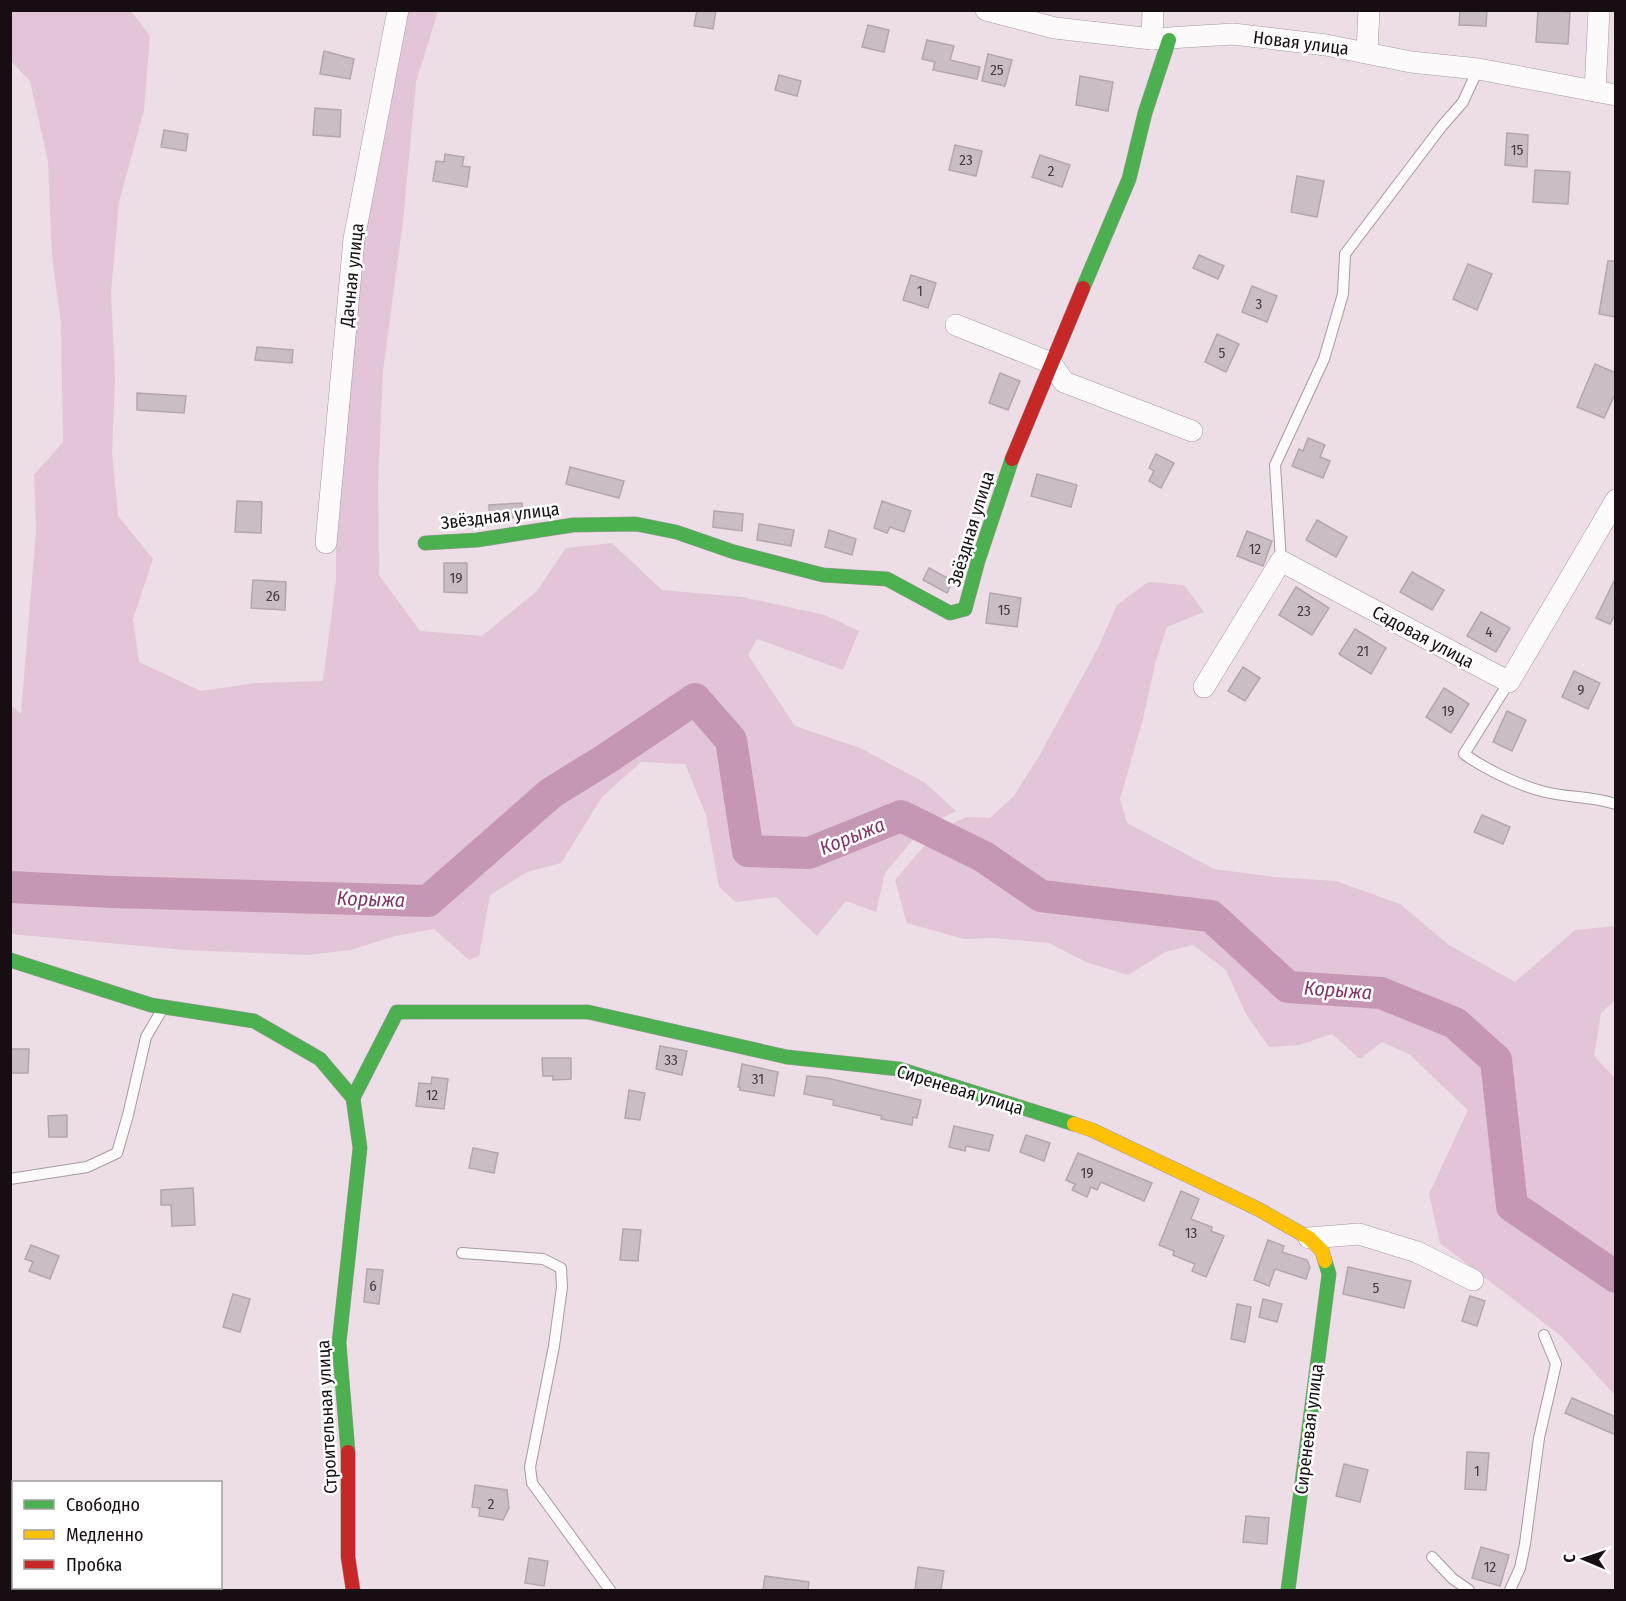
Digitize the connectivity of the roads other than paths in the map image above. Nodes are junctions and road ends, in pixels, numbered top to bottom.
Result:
1 (398, 10) edge
2 (986, 10) edge
3 (1153, 10) edge
4 (1369, 10) edge
5 (1599, 10) edge
6 (1160, 40) junction
7 (1366, 51) junction
8 (1478, 69) junction
9 (1605, 93) edge
10 (956, 325) dead end
11 (1051, 363) junction
12 (1192, 431) dead end
13 (1616, 500) edge
14 (326, 543) dead end
15 (425, 543) dead end
16 (1281, 561) junction
17 (1509, 682) junction
18 (1204, 687) dead end
19 (1616, 804) edge
20 (10, 960) edge
21 (163, 1007) junction
22 (353, 1098) junction
23 (10, 1179) edge
24 (1309, 1238) junction
25 (462, 1253) dead end
26 (1473, 1280) dead end
27 (1544, 1335) dead end
28 (1432, 1557) dead end
29 (353, 1590) edge
30 (610, 1590) edge
31 (1288, 1590) edge
32 (1470, 1590) edge
33 (1510, 1590) edge

1 - 14 street, Дачная улица
2 - 6 street, Новая улица
3 - 6 street
4 - 7 street
5 - 9 street
6 - 7 street, Новая улица
6 - 11 street, Звёздная улица
7 - 8 street, Новая улица
8 - 9 street, Новая улица
8 - 16 lane
10 - 11 street
11 - 12 street
11 - 15 street, Звёздная улица
13 - 17 street
16 - 17 street, Садовая улица
16 - 18 street
17 - 19 lane
20 - 21 street
21 - 22 street
21 - 23 lane
22 - 24 street, Сиреневая улица
22 - 29 street, Строительная улица
24 - 26 street
24 - 31 street, Сиреневая улица
25 - 30 lane
27 - 33 lane
28 - 32 lane

